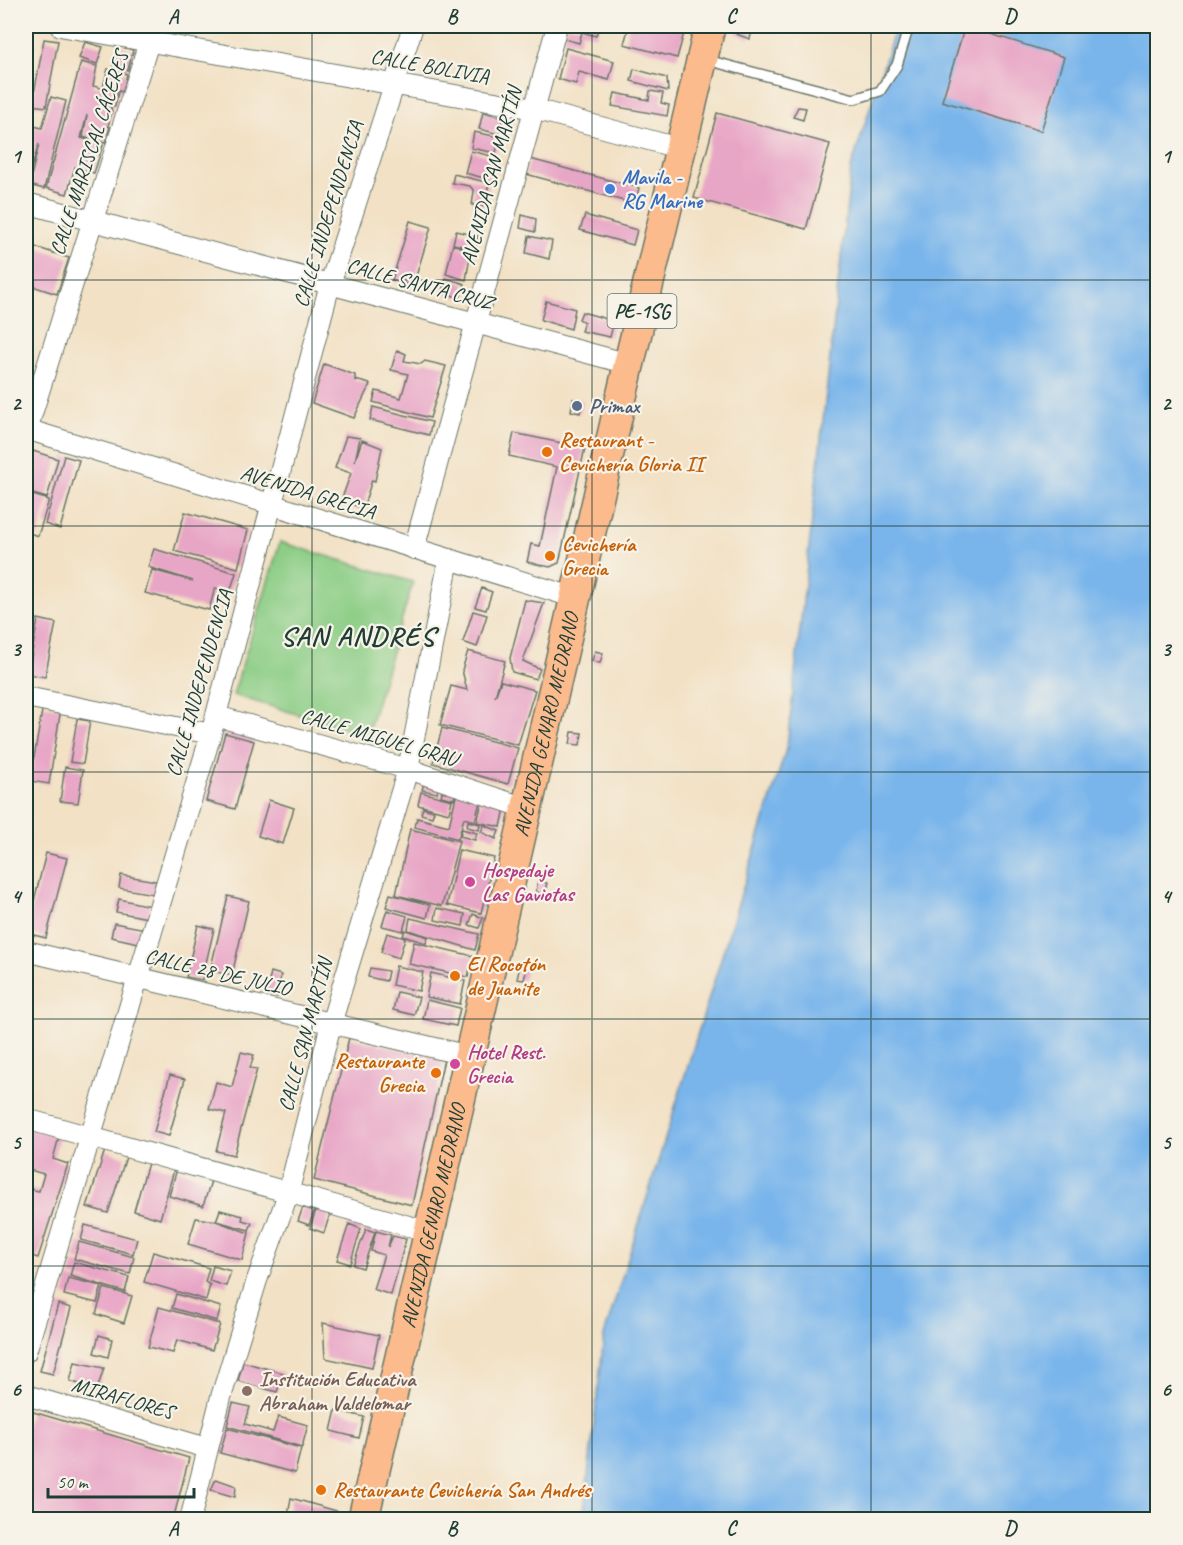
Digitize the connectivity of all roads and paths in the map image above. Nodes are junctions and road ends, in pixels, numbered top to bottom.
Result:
1 (60, 26) edge
2 (413, 26) edge
3 (558, 26) edge
4 (710, 26) edge
5 (909, 26) edge
6 (152, 33) edge
7 (702, 59) junction
8 (393, 83) junction
9 (534, 109) junction
10 (682, 149) junction
11 (26, 203) edge
12 (92, 221) junction
13 (330, 284) junction
14 (476, 324) junction
15 (629, 364) junction
16 (26, 430) edge
17 (271, 506) junction
18 (414, 549) junction
19 (448, 559) junction
20 (576, 598) junction
21 (26, 697) edge
22 (214, 725) junction
23 (408, 769) junction
24 (526, 808) junction
25 (26, 951) edge
26 (138, 978) junction
27 (331, 1024) junction
28 (469, 1056) junction
29 (26, 1119) edge
30 (90, 1138) junction
31 (288, 1194) junction
32 (430, 1232) junction
33 (26, 1352) edge
34 (26, 1395) edge
35 (207, 1448) junction
36 (190, 1520) edge
37 (363, 1520) edge

1 - 6 street, CALLE BOLIVIA
2 - 8 street, CALLE INDEPENDENCIA
3 - 9 street, AVENIDA SAN MARTÍN
4 - 7 main road, PE-1SG
5 - 7 lane
6 - 8 street, CALLE BOLIVIA
6 - 12 street, CALLE MARISCAL CÁCERES
7 - 10 main road, PE-1SG
8 - 9 street, CALLE BOLIVIA
8 - 13 street, CALLE INDEPENDENCIA
9 - 10 street, CALLE BOLIVIA
9 - 14 street, AVENIDA SAN MARTÍN
10 - 15 main road, PE-1SG
11 - 12 street, CALLE SANTA CRUZ
12 - 13 street, CALLE SANTA CRUZ
12 - 16 street, CALLE MARISCAL CÁCERES
13 - 14 street, CALLE SANTA CRUZ
13 - 17 street, CALLE INDEPENDENCIA
14 - 15 street, CALLE SANTA CRUZ
14 - 18 street, AVENIDA SAN MARTÍN
15 - 20 main road, PE-1SG
16 - 17 street, AVENIDA GRECIA
17 - 18 street, AVENIDA GRECIA
17 - 22 street, CALLE INDEPENDENCIA
18 - 19 street, AVENIDA GRECIA
19 - 20 street, AVENIDA GRECIA
19 - 23 street, CALLE SAN MARTÍN
20 - 24 main road, AVENIDA GENARO MEDRANO / PE-1SG
21 - 22 street, CALLE MIGUEL GRAU
22 - 23 street, CALLE MIGUEL GRAU
22 - 26 street, CALLE INDEPENDENCIA
23 - 24 street, CALLE MIGUEL GRAU
23 - 27 street, CALLE SAN MARTÍN
24 - 28 main road, AVENIDA GENARO MEDRANO / PE-1SG
25 - 26 street, CALLE 28 DE JULIO
26 - 27 street, CALLE 28 DE JULIO
26 - 30 street, CALLE INDEPENDENCIA
27 - 28 street, CALLE 28 DE JULIO
27 - 31 street, CALLE SAN MARTÍN
28 - 32 main road, AVENIDA GENARO MEDRANO / PE-1SG
29 - 30 street
30 - 31 street
30 - 33 street, CALLE INDEPENDENCIA
31 - 32 street
31 - 35 street, CALLE SAN MARTÍN
32 - 37 main road, AVENIDA GENARO MEDRANO / PE-1SG
34 - 35 street, MIRAFLORES
35 - 36 street, CALLE SAN MARTÍN

